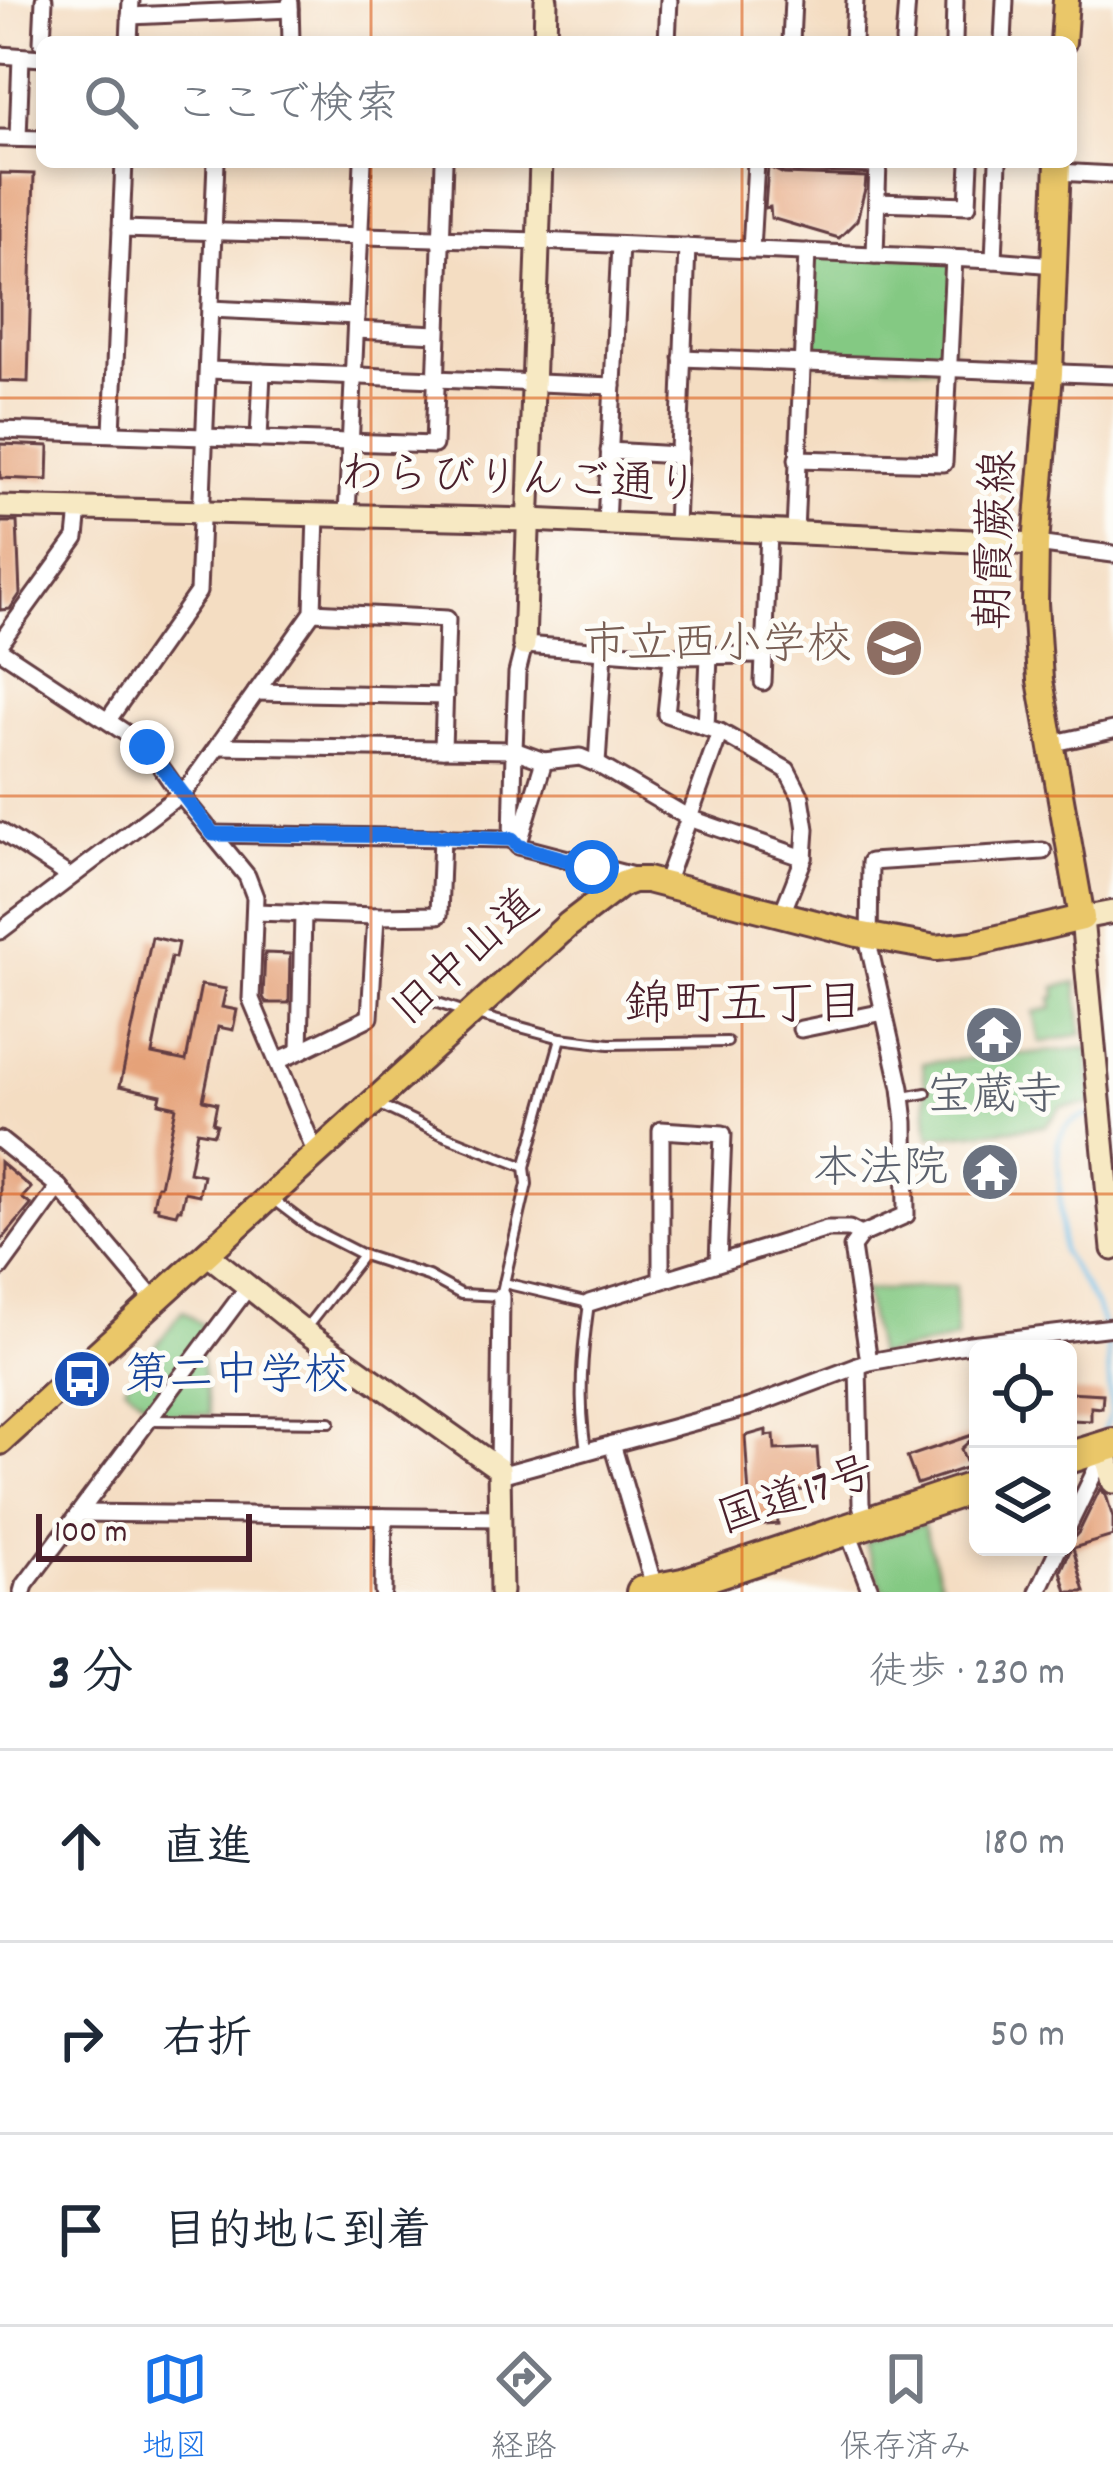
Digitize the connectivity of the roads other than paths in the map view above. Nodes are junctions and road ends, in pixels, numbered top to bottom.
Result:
1 (44, 0) edge
2 (546, 0) edge
3 (669, 0) edge
4 (793, 0) edge
5 (855, 0) edge
6 (907, 0) edge
7 (956, 0) edge
8 (1005, 0) edge
9 (1066, 0) edge
10 (290, 4) edge
11 (130, 8) edge
12 (42, 36) edge
13 (292, 36) edge
14 (544, 36) edge
15 (668, 36) edge
16 (791, 36) edge
17 (853, 36) edge
18 (904, 36) edge
19 (954, 36) edge
20 (1003, 36) edge
21 (1064, 36) edge
22 (0, 55) edge
23 (21, 57) junction
24 (36, 58) edge
25 (9, 138) edge
26 (124, 168) edge
27 (216, 168) edge
28 (363, 168) edge
29 (444, 168) edge
30 (541, 168) edge
31 (756, 168) edge
32 (878, 168) edge
33 (970, 168) edge
34 (998, 168) edge
35 (1058, 168) edge
36 (1065, 168) edge
37 (1113, 175) edge
38 (877, 202) junction
39 (121, 229) junction
40 (213, 232) junction
41 (360, 236) junction
42 (441, 238) junction
43 (538, 241) junction
44 (620, 245) junction
45 (687, 248) junction
46 (751, 250) junction
47 (807, 252) junction
48 (875, 255) junction
49 (954, 258) junction
50 (994, 260) junction
51 (1054, 265) junction
52 (210, 309) junction
53 (356, 323) junction
54 (437, 334) junction
55 (682, 358) junction
56 (801, 361) junction
57 (950, 368) junction
58 (209, 370) junction
59 (262, 372) junction
60 (1050, 373) junction
61 (1113, 375) edge
62 (354, 376) junction
63 (436, 379) junction
64 (534, 383) junction
65 (613, 386) junction
66 (0, 430) edge
67 (112, 432) junction
68 (205, 437) junction
69 (259, 439) junction
70 (350, 442) junction
71 (609, 451) junction
72 (677, 455) junction
73 (797, 459) junction
74 (0, 507) edge
75 (79, 508) junction
76 (203, 512) junction
77 (316, 514) junction
78 (346, 515) junction
79 (530, 520) junction
80 (606, 523) junction
81 (676, 527) junction
82 (769, 532) junction
83 (795, 532) junction
84 (1036, 544) junction
85 (1113, 554) edge
86 (313, 612) junction
87 (524, 645) junction
88 (0, 647) edge
89 (604, 651) junction
90 (765, 655) junction
91 (671, 656) junction
92 (710, 656) junction
93 (764, 682) dead end
94 (256, 692) junction
95 (445, 696) junction
96 (108, 720) junction
97 (713, 729) junction
98 (1113, 730) edge
99 (1050, 744) junction
100 (218, 746) junction
101 (443, 749) junction
102 (514, 750) junction
103 (544, 761) junction
104 (597, 764) junction
105 (179, 793) junction
106 (689, 818) junction
107 (213, 834) junction
108 (442, 836) junction
109 (2, 838) edge
110 (515, 843) junction
111 (1043, 851) dead end
112 (804, 858) junction
113 (66, 879) junction
114 (656, 882) junction
115 (255, 912) junction
116 (1113, 912) edge
117 (303, 914) junction
118 (376, 916) junction
119 (781, 916) junction
120 (1082, 918) junction
121 (0, 931) edge
122 (869, 937) junction
123 (411, 994) dead end
124 (884, 1012) junction
125 (470, 1013) junction
126 (801, 1029) dead end
127 (561, 1038) junction
128 (727, 1042) dead end
129 (300, 1051) junction
130 (277, 1061) junction
131 (926, 1094) dead end
132 (902, 1097) junction
133 (374, 1101) junction
134 (0, 1140) edge
135 (316, 1154) junction
136 (525, 1168) junction
137 (59, 1187) junction
138 (269, 1197) junction
139 (861, 1235) junction
140 (1113, 1249) edge
141 (206, 1253) junction
142 (363, 1255) junction
143 (718, 1262) junction
144 (0, 1268) edge
145 (661, 1280) junction
146 (248, 1287) junction
147 (502, 1290) junction
148 (154, 1300) junction
149 (589, 1303) junction
150 (1107, 1327) edge
151 (304, 1331) junction
152 (1002, 1340) edge
153 (969, 1344) edge
154 (864, 1364) junction
155 (150, 1420) junction
156 (330, 1422) dead end
157 (0, 1442) edge
158 (612, 1444) junction
159 (1096, 1449) edge
160 (586, 1452) junction
161 (503, 1471) junction
162 (1113, 1482) edge
163 (969, 1489) edge
164 (1077, 1502) edge
165 (80, 1514) junction
166 (384, 1516) junction
167 (500, 1518) junction
168 (857, 1526) junction
169 (1055, 1556) edge
170 (1048, 1571) junction
171 (649, 1591) edge
172 (865, 1591) edge
173 (23, 1592) edge
174 (383, 1592) edge
175 (501, 1592) edge
176 (1038, 1592) edge
177 (1054, 1592) edge

1 - 12 street
2 - 14 street
3 - 15 street
4 - 16 street
5 - 17 street
6 - 18 street
7 - 19 street
8 - 20 street
9 - 21 main road
10 - 11 street
10 - 13 street
22 - 23 street
23 - 24 street
23 - 25 street
26 - 39 street
27 - 40 street
28 - 41 street
29 - 42 street
30 - 43 street
31 - 46 street
32 - 38 street
33 - 38 street
34 - 50 street
35 - 51 main road, 朝霞蕨線
36 - 37 street
38 - 48 street
39 - 40 street
39 - 67 street
40 - 41 street
40 - 52 street
41 - 42 street
41 - 53 street
42 - 43 street
42 - 54 street
43 - 44 street
43 - 64 street
44 - 45 street
44 - 65 street
45 - 46 street
45 - 55 street
46 - 47 street
47 - 48 street
47 - 56 street
48 - 49 street
49 - 50 street
49 - 57 street
50 - 51 street
51 - 60 main road, 朝霞蕨線
52 - 53 street
52 - 58 street
53 - 54 street
53 - 62 street
54 - 63 street
55 - 56 street
55 - 72 street
56 - 57 street
56 - 73 street
57 - 60 street
57 - 73 street
58 - 59 street
58 - 68 street
59 - 62 street
59 - 69 street
60 - 61 street
60 - 84 main road, 朝霞蕨線
62 - 63 street
62 - 70 street
63 - 64 street
63 - 70 street
64 - 65 street
64 - 79 street
65 - 71 street
66 - 67 street
67 - 68 street
68 - 69 street
68 - 76 street
69 - 70 street
70 - 78 street
71 - 72 street
71 - 80 street
72 - 81 street
73 - 83 street
74 - 75 street, わらびりんご通り
75 - 76 street, わらびりんご通り
75 - 88 street
76 - 77 street, わらびりんご通り
76 - 96 street
77 - 78 street, わらびりんご通り
77 - 86 street
78 - 79 street, わらびりんご通り
79 - 80 street, わらびりんご通り
79 - 87 street
80 - 81 street, わらびりんご通り
81 - 82 street, わらびりんご通り
82 - 83 street, わらびりんご通り
82 - 90 street
83 - 84 street, わらびりんご通り
84 - 85 street
84 - 99 main road, 朝霞蕨線
86 - 94 street
86 - 95 street
87 - 89 street
87 - 102 street
88 - 96 street
89 - 91 street
89 - 104 street
90 - 92 street
90 - 93 street
91 - 92 street
91 - 97 street
92 - 97 street
94 - 95 street
94 - 100 street
95 - 101 street
96 - 105 street
97 - 106 street
97 - 112 street
98 - 99 street
99 - 120 main road, 朝霞蕨線
100 - 101 street
100 - 105 street
101 - 102 street
102 - 103 street
102 - 110 street
103 - 104 street
103 - 110 street
104 - 106 street
105 - 107 street
105 - 113 street
106 - 112 street
106 - 114 street
107 - 108 street
107 - 115 street
108 - 110 street
108 - 118 street
109 - 113 street
110 - 114 street
111 - 122 street
112 - 119 street
113 - 121 street
114 - 119 main road
114 - 125 main road, 旧中山道
115 - 117 street
115 - 130 street
116 - 120 street
117 - 118 street
117 - 129 street
118 - 129 street
119 - 122 main road
120 - 122 main road
120 - 140 street
122 - 124 street
123 - 125 lane
124 - 126 street
124 - 132 street
125 - 127 lane
125 - 133 main road, 旧中山道
127 - 128 lane
127 - 136 lane
129 - 130 street
130 - 135 street
131 - 132 lane
132 - 139 street
133 - 135 main road, 旧中山道
133 - 136 lane
134 - 137 street
135 - 138 main road, 旧中山道
136 - 147 lane
137 - 144 street
137 - 148 street
138 - 141 main road, 旧中山道
138 - 142 lane
139 - 143 street
139 - 154 street
141 - 146 street
141 - 148 main road, 旧中山道
142 - 147 lane
142 - 151 lane
143 - 145 street
143 - 145 street
145 - 149 street
146 - 151 street
146 - 155 street
147 - 149 lane
147 - 161 street
148 - 157 main road, 旧中山道
149 - 160 lane
150 - 152 street
151 - 161 street
153 - 154 street
154 - 158 street
154 - 168 street
155 - 156 lane
155 - 165 street
158 - 160 street
158 - 171 street
159 - 162 street
159 - 164 street
160 - 161 street
161 - 167 street
163 - 168 highway, 国道17号
165 - 166 street
165 - 173 street
166 - 167 street
166 - 174 street
167 - 175 street
168 - 171 highway, 国道17号
168 - 172 street
169 - 170 street
170 - 176 street
170 - 177 street

